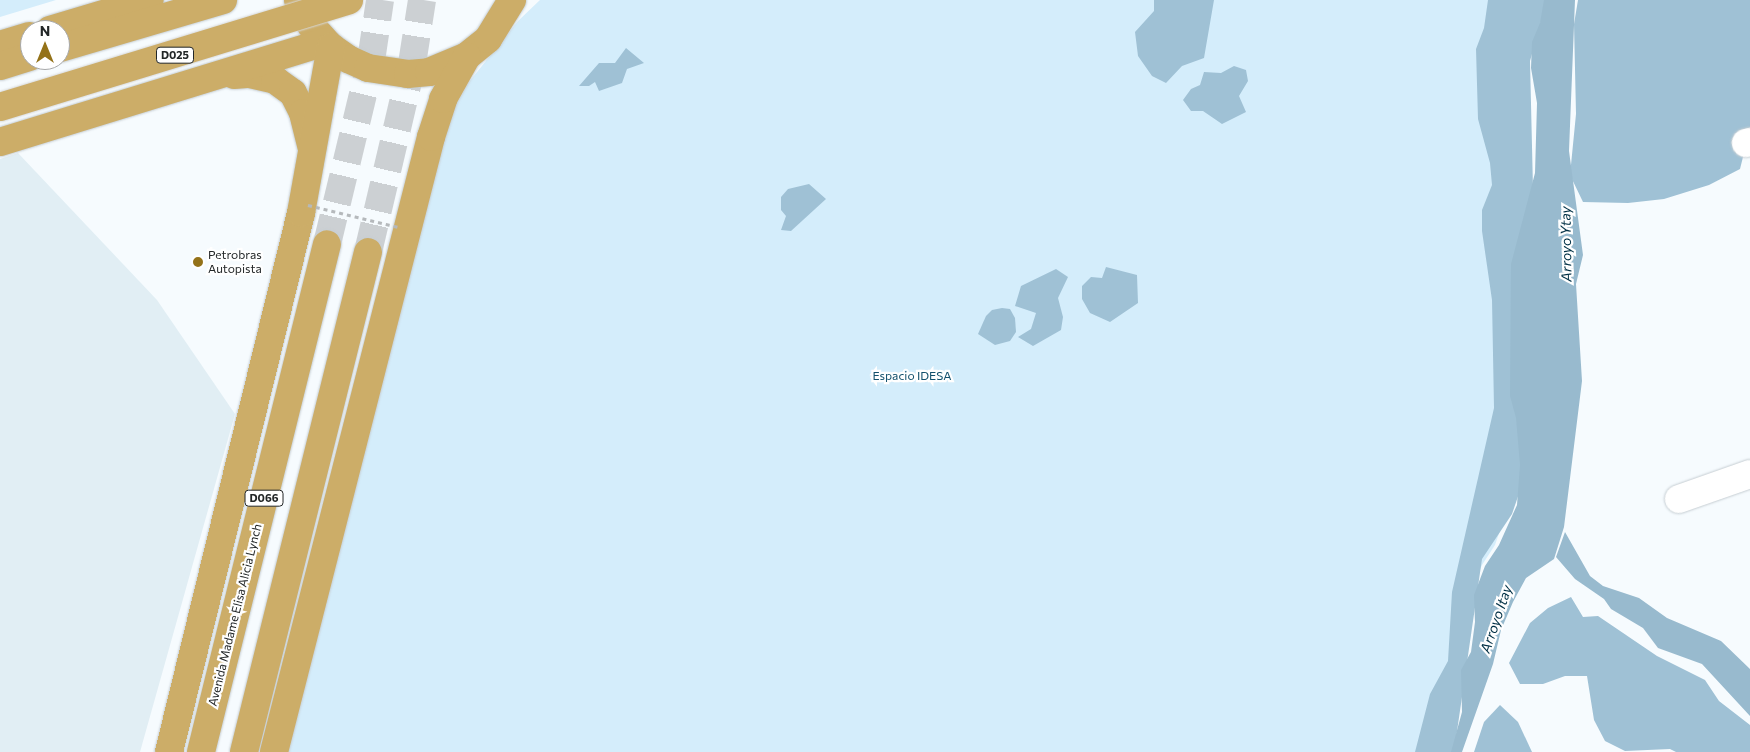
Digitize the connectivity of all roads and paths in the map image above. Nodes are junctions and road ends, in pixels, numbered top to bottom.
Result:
1 (150, 0) edge
2 (223, 0) edge
3 (298, 0) edge
4 (349, 0) edge
5 (512, 0) edge
6 (70, 24) edge
7 (20, 39) edge
8 (328, 44) junction
9 (0, 45) edge
10 (70, 45) edge
11 (467, 56) junction
12 (20, 60) edge
13 (0, 66) edge
14 (213, 78) junction
15 (0, 107) edge
16 (0, 142) edge
17 (313, 154) junction
18 (308, 205) dead end
19 (398, 227) dead end
20 (327, 244) tunnel mouth
21 (368, 252) tunnel mouth
22 (1750, 474) edge
23 (1679, 499) dead end
24 (169, 752) edge
25 (201, 752) edge
26 (244, 752) edge
27 (274, 752) edge

1 - 6 highway
2 - 10 highway
3 - 8 highway
4 - 15 highway, D025, bridge
5 - 11 highway
7 - 9 highway
8 - 11 highway
8 - 14 highway
8 - 17 highway
11 - 27 highway
12 - 13 highway
14 - 16 highway
14 - 17 highway
17 - 24 highway
18 - 19 path, bridge
20 - 25 highway, Avenida Madame Elisa Alicia Lynch / D066
21 - 26 highway
22 - 23 street

